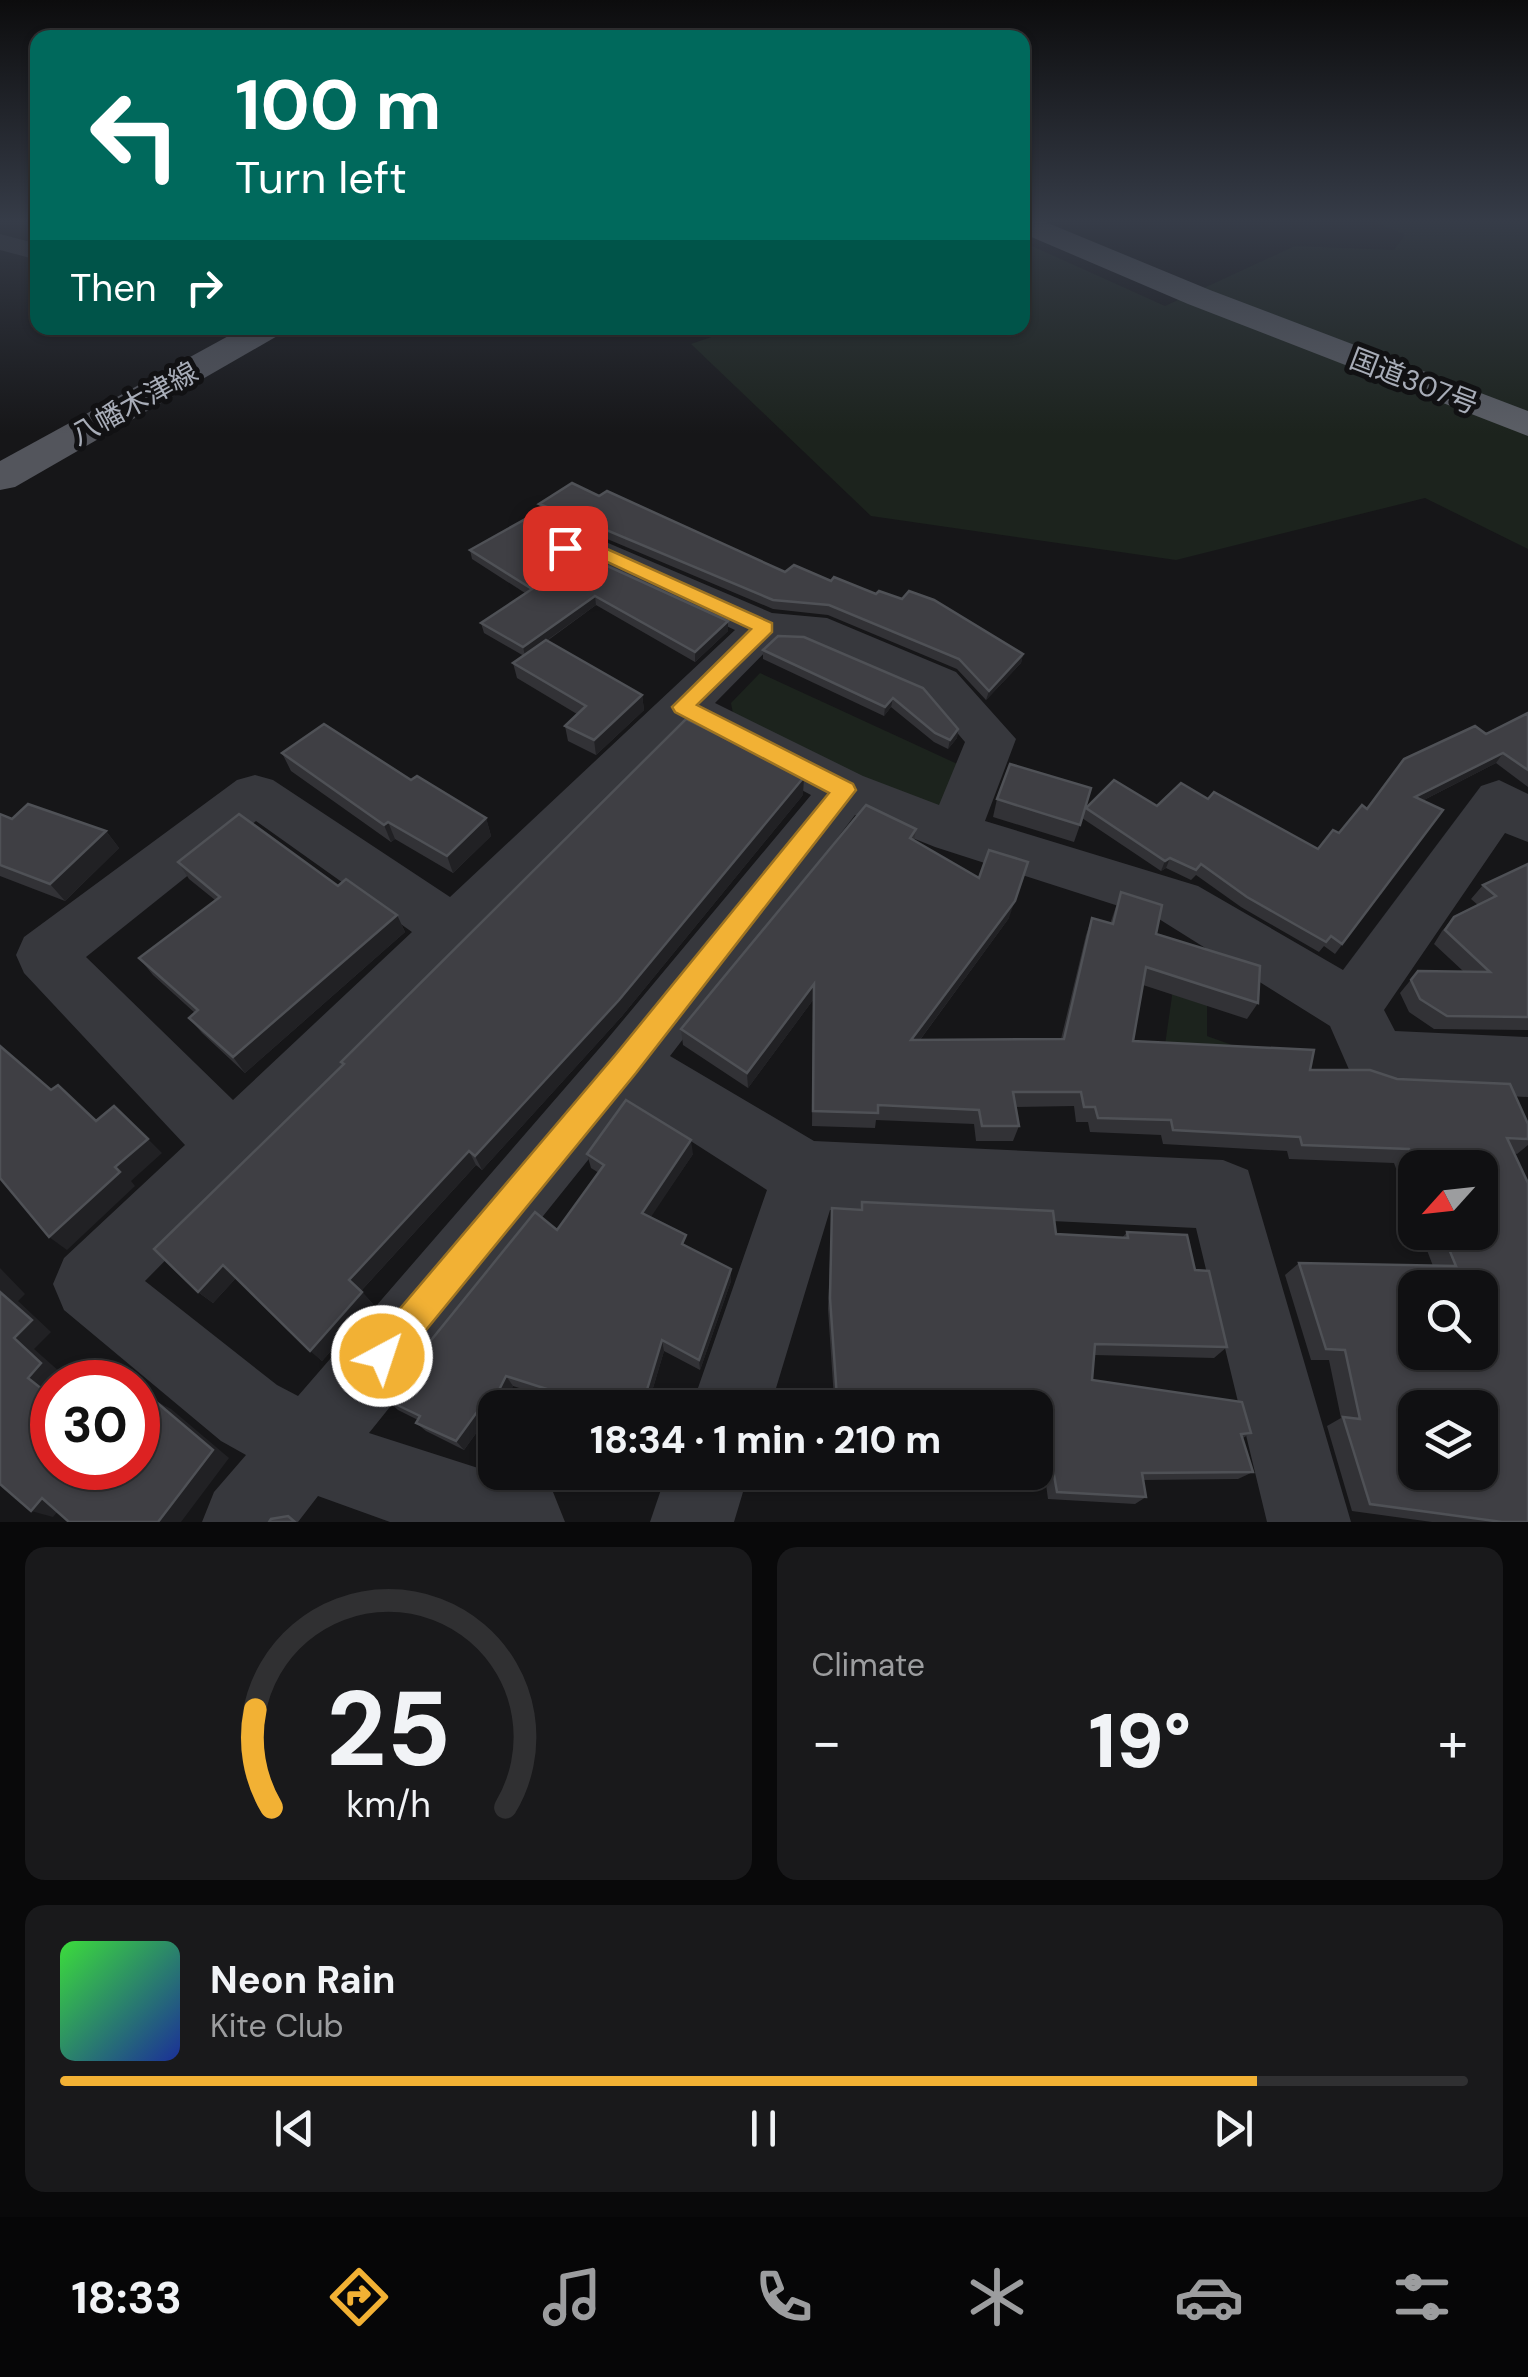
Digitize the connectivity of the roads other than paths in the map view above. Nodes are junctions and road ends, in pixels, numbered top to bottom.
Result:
1 (1187, 292) edge
2 (216, 335) edge
3 (255, 335) edge
4 (1528, 424) edge
5 (0, 450) edge
6 (0, 478) edge
7 (565, 548) edge
8 (765, 627) junction
9 (682, 707) junction
10 (844, 790) junction
11 (1528, 822) edge
12 (954, 832) junction
13 (454, 930) junction
14 (1352, 1007) junction
15 (626, 1064) junction
16 (1526, 1072) edge
17 (232, 1146) junction
18 (806, 1175) junction
19 (736, 1390) edge
20 (309, 1444) junction
21 (702, 1490) edge
22 (244, 1522) edge
23 (522, 1522) edge
24 (692, 1522) edge
25 (1309, 1522) edge

1 - 4 highway, 国道307号
2 - 5 main road, 八幡木津線
3 - 6 main road, 八幡木津線
7 - 8 street
8 - 9 street
8 - 12 street
9 - 10 street
9 - 13 street
10 - 12 street
10 - 15 street
11 - 14 street
12 - 14 street
13 - 17 street
13 - 17 street
14 - 16 street
15 - 18 street
15 - 20 street
17 - 20 street
18 - 19 street
18 - 25 street
20 - 22 street
20 - 23 street
21 - 24 street

